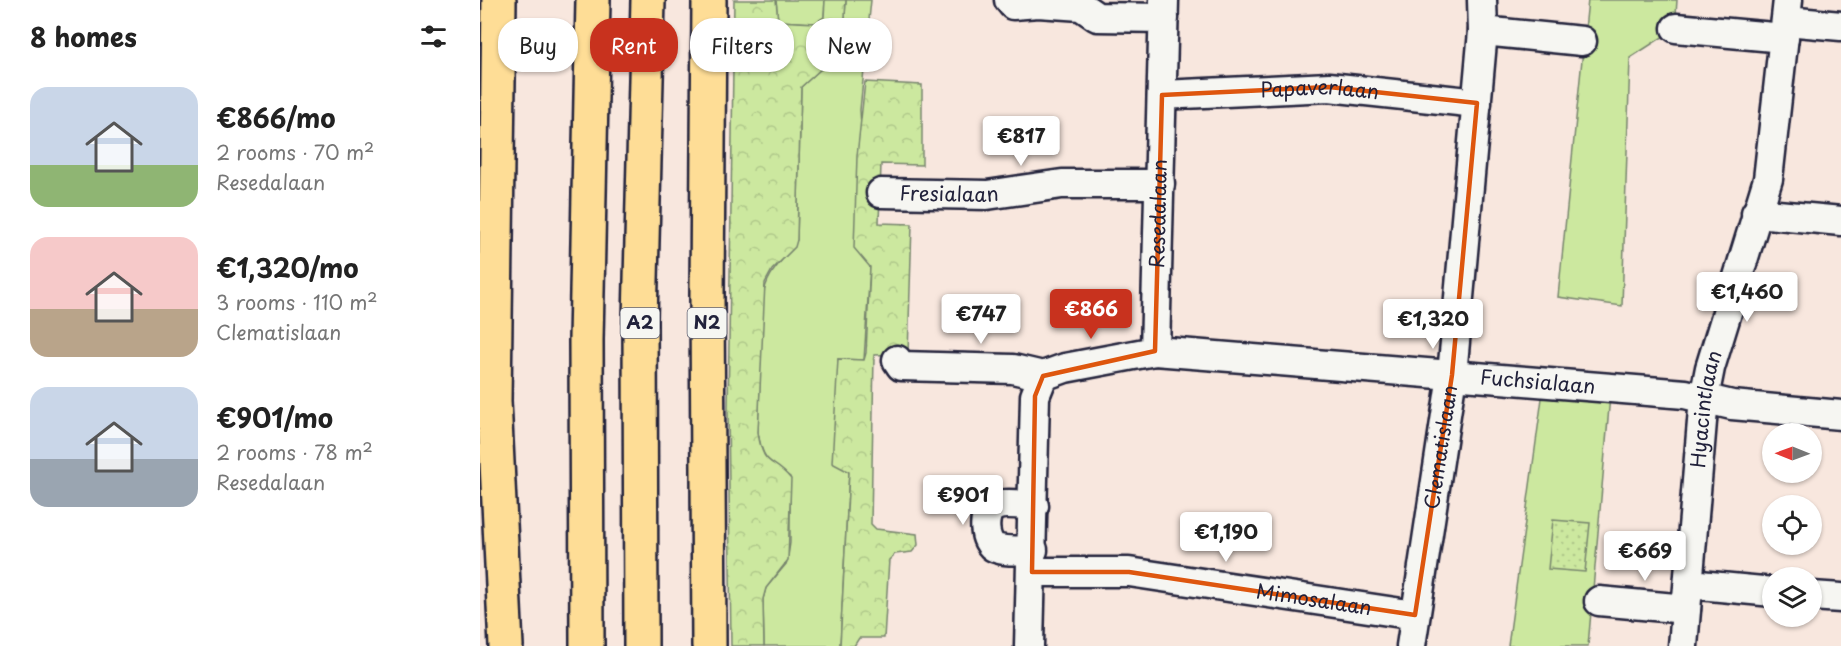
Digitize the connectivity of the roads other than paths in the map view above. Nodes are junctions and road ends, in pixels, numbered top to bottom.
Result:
1 (499, 0) edge
2 (593, 0) edge
3 (648, 0) edge
4 (709, 0) edge
5 (1009, 0) edge
6 (1482, 0) edge
7 (1164, 9) edge
8 (1786, 20) edge
9 (1841, 26) edge
10 (1676, 28) dead end
11 (1483, 31) junction
12 (1582, 41) dead end
13 (1162, 95) junction
14 (1477, 103) junction
15 (1160, 184) junction
16 (881, 193) dead end
17 (1756, 213) junction
18 (1841, 221) edge
19 (1155, 351) junction
20 (897, 360) dead end
21 (1452, 375) junction
22 (1043, 376) junction
23 (1704, 398) junction
24 (1841, 414) edge
25 (1034, 506) junction
26 (1032, 561) junction
27 (1762, 593) edge
28 (1688, 596) junction
29 (1822, 597) edge
30 (1841, 598) edge
31 (1599, 601) dead end
32 (1416, 615) junction
33 (506, 646) edge
34 (587, 646) edge
35 (641, 646) edge
36 (709, 646) edge
37 (1029, 646) edge
38 (1411, 646) edge
39 (1683, 646) edge

1 - 33 highway
2 - 34 highway
3 - 35 highway, A2
4 - 36 highway, N2
5 - 7 street
6 - 11 street, Clematislaan
7 - 13 street, Resedalaan
8 - 9 street
8 - 10 street
8 - 17 street, Hyacintlaan
11 - 12 street
11 - 14 street, Clematislaan
13 - 14 street, Papaverlaan
13 - 15 street, Resedalaan
14 - 21 street, Clematislaan
15 - 16 street, Fresialaan
15 - 19 street, Resedalaan
17 - 18 street
17 - 23 street, Hyacintlaan
19 - 21 street, Fuchsialaan
19 - 22 street
20 - 22 street
21 - 23 street, Fuchsialaan
21 - 32 street, Clematislaan
22 - 25 street
23 - 24 street, Fuchsialaan
23 - 28 street, Hyacintlaan
25 - 26 street
25 - 26 street
26 - 32 street, Mimosalaan
26 - 37 street
27 - 28 street
28 - 31 street
28 - 39 street, Hyacintlaan
29 - 30 street
32 - 38 street, Clematislaan

